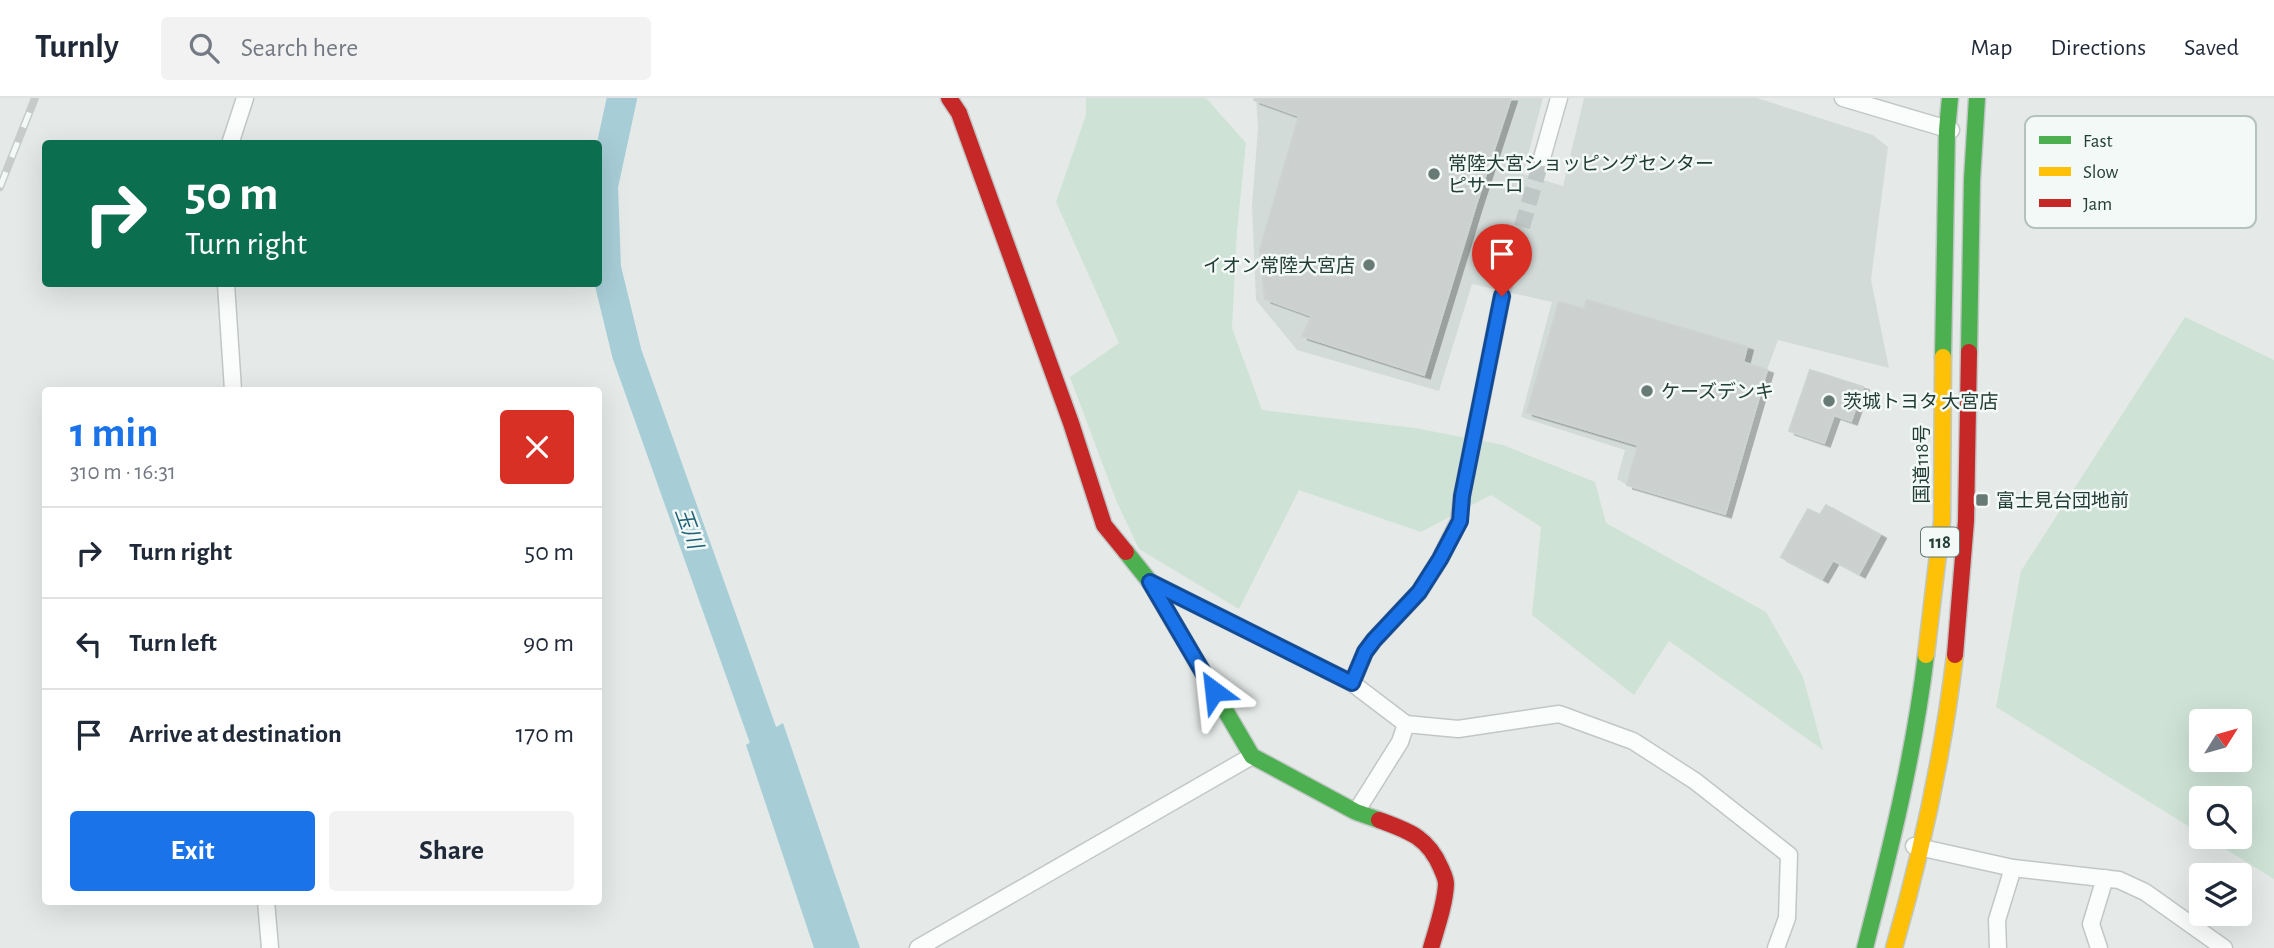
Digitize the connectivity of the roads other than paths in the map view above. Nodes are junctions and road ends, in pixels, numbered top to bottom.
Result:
1 (245, 98) edge
2 (948, 98) edge
3 (1559, 98) edge
4 (1843, 98) edge
5 (1950, 98) edge
6 (1977, 98) edge
7 (1947, 130) junction
8 (1974, 132) junction
9 (231, 140) edge
10 (1542, 158) tunnel mouth
11 (226, 287) edge
12 (1502, 296) tunnel mouth
13 (233, 387) edge
14 (1150, 582) junction
15 (1352, 683) junction
16 (1406, 724) junction
17 (1252, 756) junction
18 (1356, 812) junction
19 (1893, 841) junction
20 (1922, 849) junction
21 (2013, 868) junction
22 (2105, 878) junction
23 (266, 905) edge
24 (270, 948) edge
25 (918, 948) edge
26 (1431, 948) edge
27 (1776, 948) edge
28 (1865, 948) edge
29 (1894, 948) edge
30 (1998, 948) edge
31 (2099, 948) edge
32 (2224, 948) edge

1 - 9 street
2 - 14 main road
3 - 10 street
4 - 7 street
5 - 7 main road, 国道118号 / 118
6 - 8 main road, 118
7 - 8 street
7 - 19 main road, 国道118号 / 118
8 - 20 main road, 118
11 - 13 street
12 - 15 street
14 - 15 street
14 - 17 main road
15 - 16 street
16 - 18 street
16 - 27 street
17 - 18 main road
17 - 25 street
18 - 26 main road
19 - 20 street
19 - 28 main road, 国道118号 / 118
20 - 21 street
20 - 29 main road, 118
21 - 22 street
21 - 30 street
22 - 31 street
22 - 32 street
23 - 24 street

